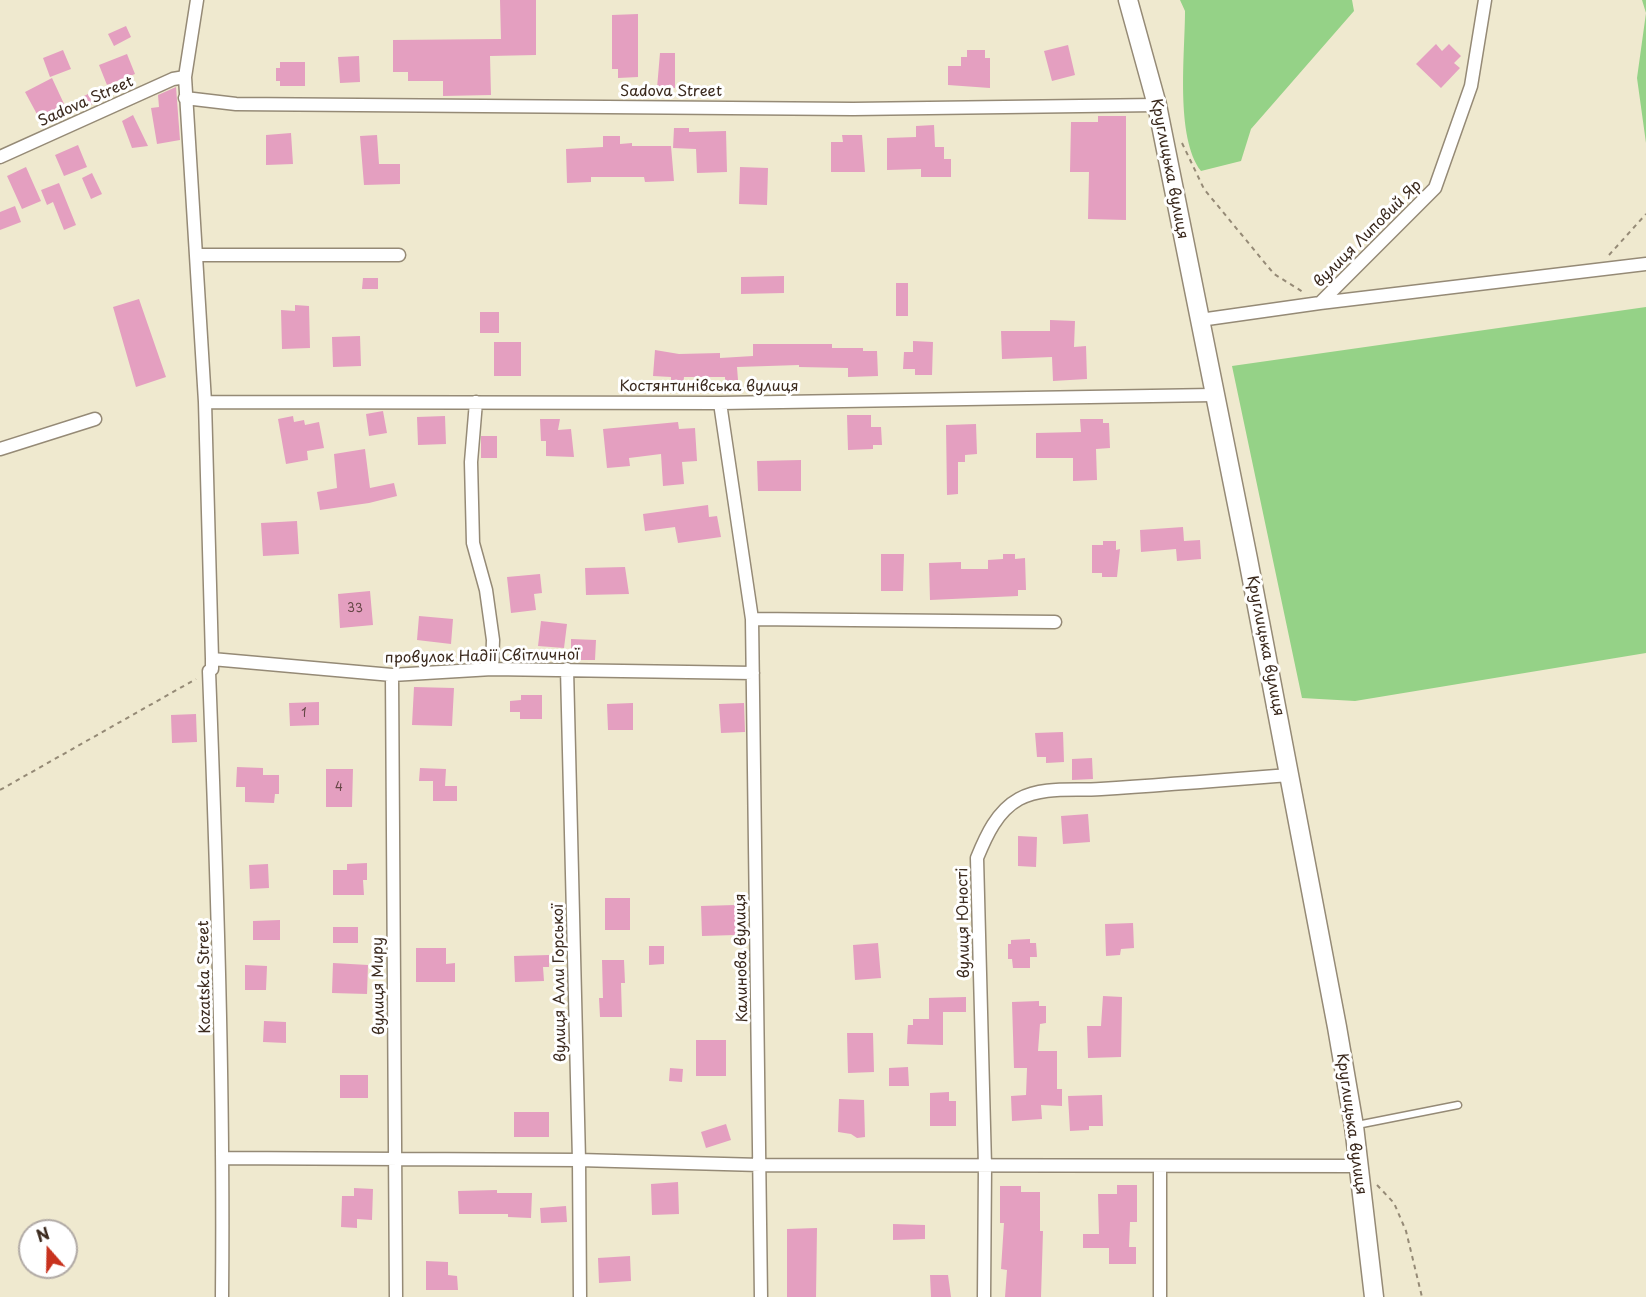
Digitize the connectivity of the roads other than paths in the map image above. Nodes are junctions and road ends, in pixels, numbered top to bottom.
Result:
1 (197, 0) edge
2 (1128, 0) edge
3 (1485, 0) edge
4 (184, 77) junction
5 (185, 98) junction
6 (1157, 105) junction
7 (0, 157) edge
8 (197, 255) junction
9 (399, 255) dead end
10 (1646, 264) edge
11 (1320, 303) junction
12 (1200, 320) junction
13 (1213, 395) junction
14 (205, 402) junction
15 (476, 402) junction
16 (720, 403) junction
17 (95, 419) dead end
18 (0, 449) edge
19 (752, 619) junction
20 (1055, 622) dead end
21 (210, 665) junction
22 (492, 669) junction
23 (567, 669) junction
24 (753, 673) junction
25 (392, 675) junction
26 (1289, 775) junction
27 (1458, 1105) dead end
28 (1354, 1126) junction
29 (223, 1158) junction
30 (396, 1158) junction
31 (579, 1160) junction
32 (760, 1165) junction
33 (985, 1166) junction
34 (1160, 1166) junction
35 (1358, 1166) junction
36 (222, 1297) edge
37 (396, 1297) edge
38 (580, 1297) edge
39 (761, 1297) edge
40 (984, 1297) edge
41 (1160, 1297) edge
42 (1374, 1297) edge

1 - 4 street, Kozatska Street
2 - 6 street, Круглицька вулиця
3 - 11 street, вулиця Липовий Яр
4 - 5 street, Kozatska Street
4 - 7 street, Sadova Street
5 - 6 street, Sadova Street
5 - 8 street, Kozatska Street
6 - 12 street, Круглицька вулиця
8 - 9 street
8 - 14 street, Kozatska Street
10 - 11 street
11 - 12 street, вулиця Липовий Яр
12 - 13 street, Круглицька вулиця
13 - 16 street, Костянтинівська вулиця
13 - 26 street, Круглицька вулиця
14 - 15 street, Костянтинівська вулиця
14 - 21 street, Kozatska Street
15 - 16 street, Костянтинівська вулиця
15 - 22 street
16 - 19 street, Калинова вулиця
17 - 18 street
19 - 20 street
19 - 24 street, Калинова вулиця
21 - 25 street, провулок Надії Світличної
21 - 29 street, Kozatska Street
22 - 23 street, провулок Надії Світличної
22 - 25 street, провулок Надії Світличної
23 - 24 street, провулок Надії Світличної
23 - 31 street, вулиця Алли Горської
24 - 32 street, Калинова вулиця
25 - 30 street, вулиця Миру
26 - 28 street, Круглицька вулиця
26 - 33 street, вулиця Юності
27 - 28 lane
28 - 35 street, Круглицька вулиця
29 - 30 street
29 - 36 street, Kozatska Street
30 - 31 street
30 - 37 street, вулиця Миру
31 - 32 street
31 - 38 street, вулиця Алли Горської
32 - 33 street
32 - 39 street, Калинова вулиця
33 - 34 street
33 - 40 street, вулиця Юності
34 - 35 street
34 - 41 street
35 - 42 street, Круглицька вулиця

